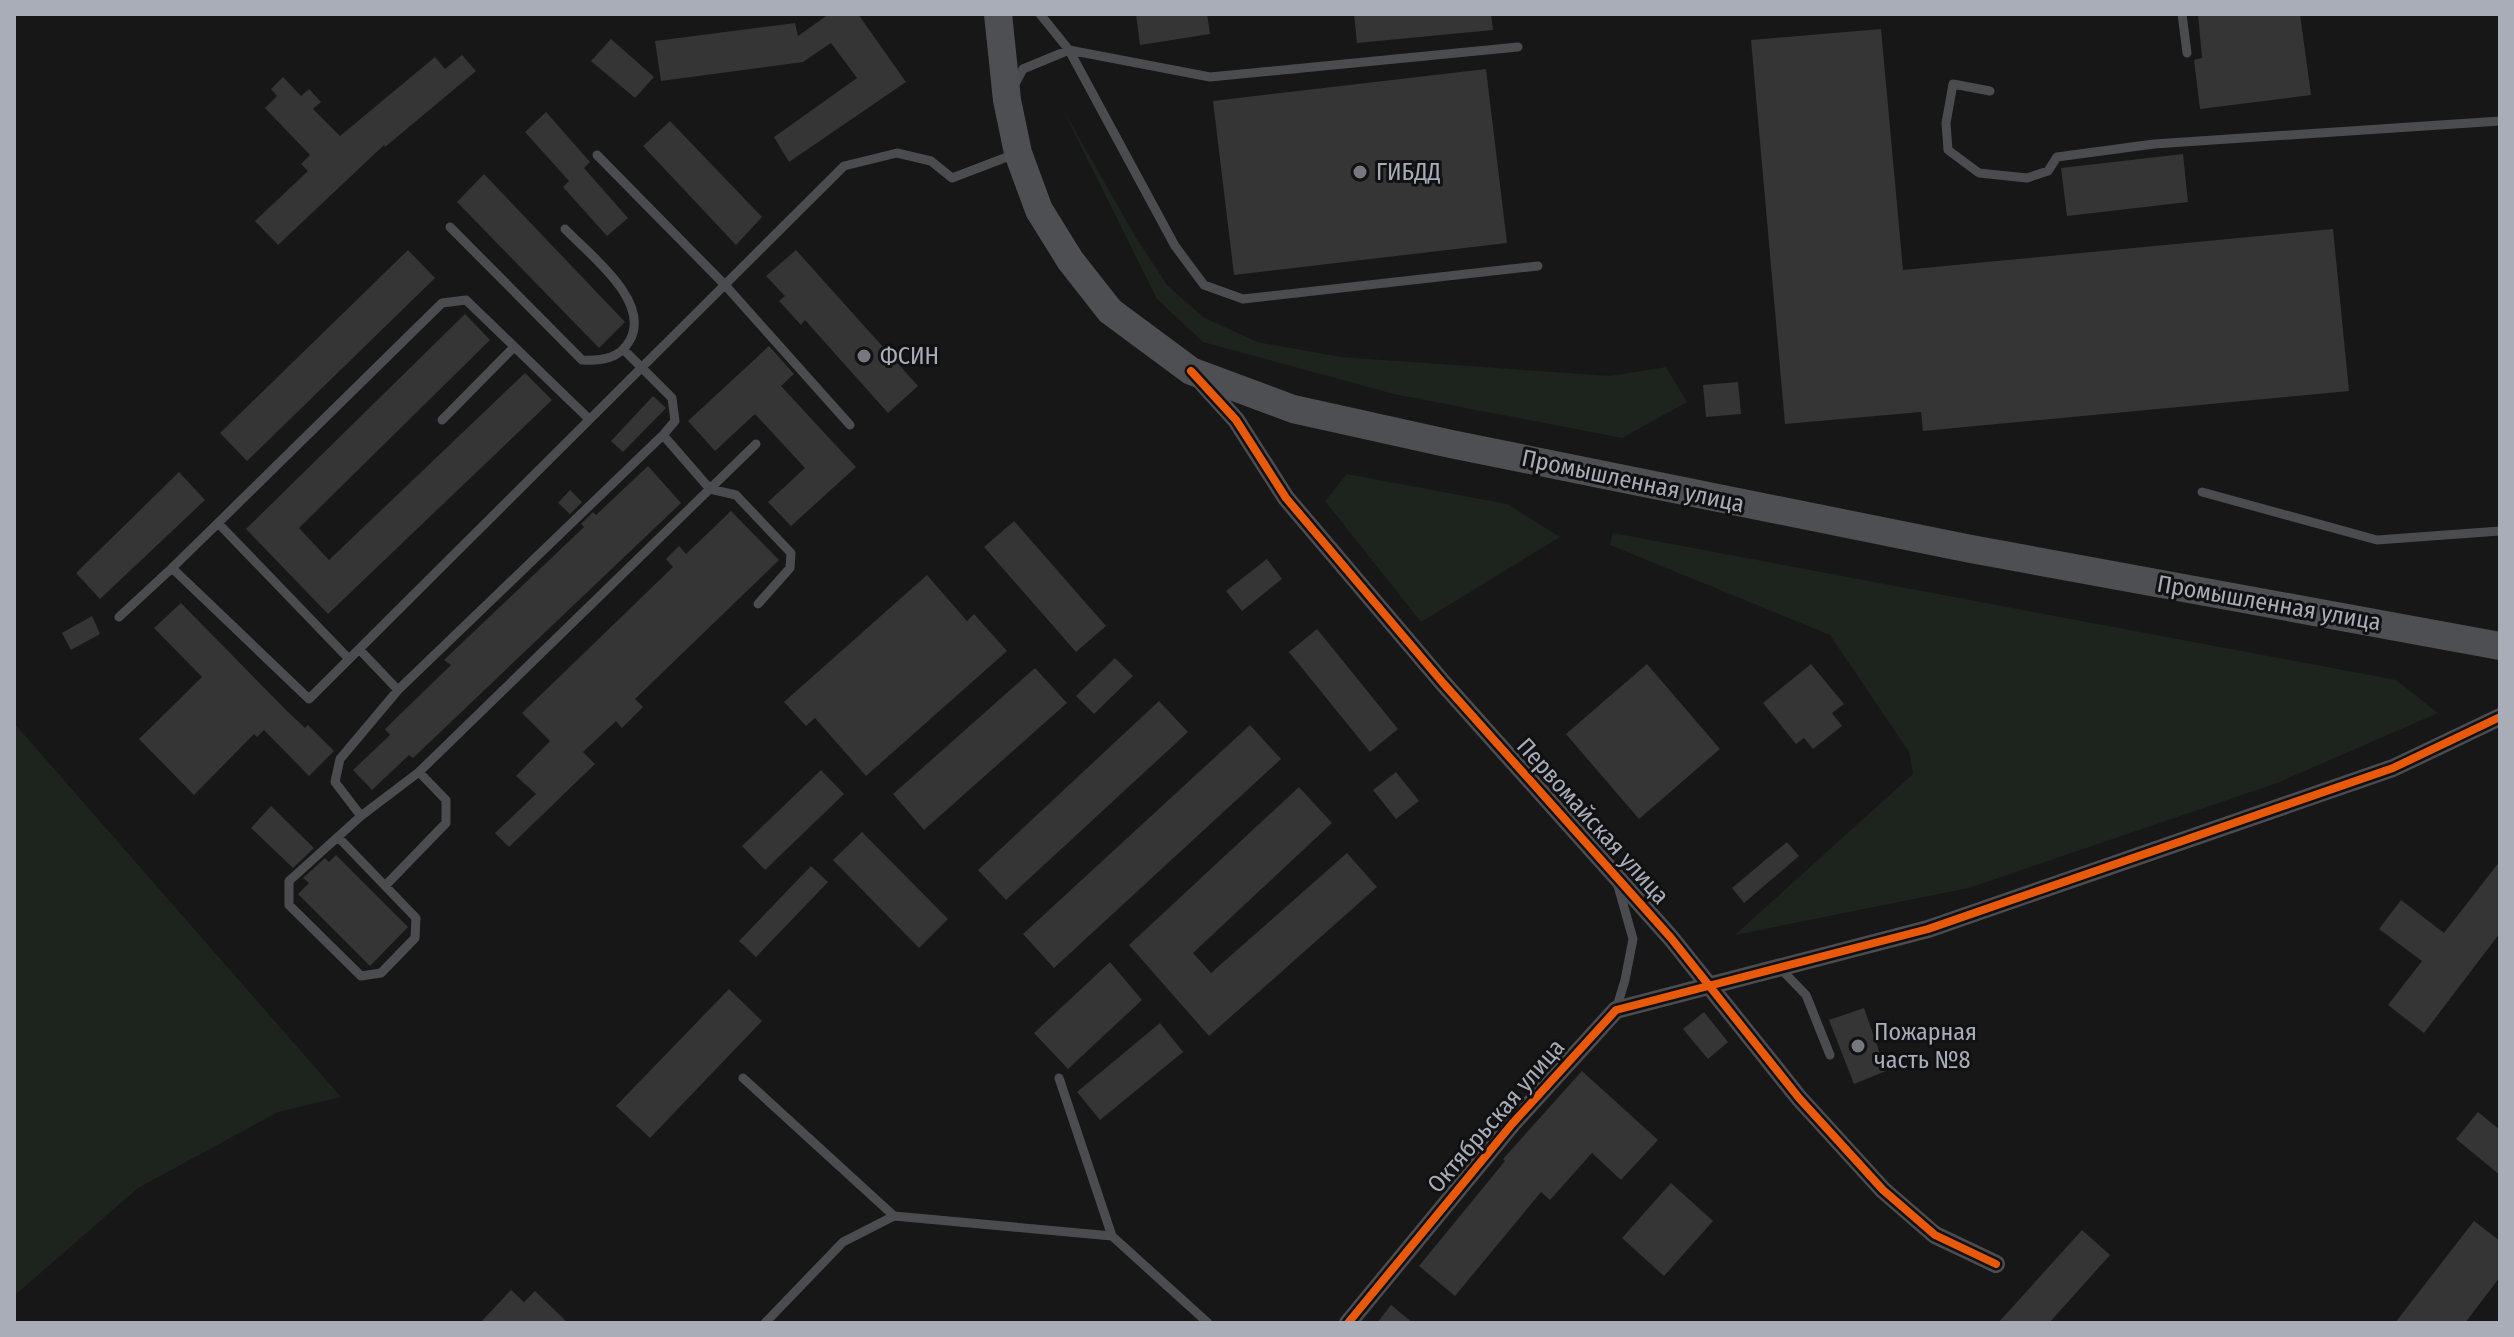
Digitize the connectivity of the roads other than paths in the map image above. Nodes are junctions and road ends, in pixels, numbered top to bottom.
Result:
1 (998, 14) edge
2 (1040, 14) edge
3 (2182, 14) edge
4 (1518, 47) dead end
5 (1069, 50) junction
6 (2187, 53) dead end
7 (1990, 91) dead end
8 (1007, 100) junction
9 (2500, 121) edge
10 (1018, 153) junction
11 (597, 155) dead end
12 (450, 227) dead end
13 (565, 229) dead end
14 (1538, 266) dead end
15 (725, 285) junction
16 (514, 347) junction
17 (624, 350) junction
18 (644, 367) junction
19 (1191, 371) junction
20 (589, 419) junction
21 (442, 420) dead end
22 (850, 425) dead end
23 (663, 435) junction
24 (756, 444) dead end
25 (710, 489) junction
26 (2202, 492) dead end
27 (218, 523) junction
28 (2500, 531) edge
29 (172, 568) junction
30 (758, 604) dead end
31 (119, 617) dead end
32 (2500, 646) edge
33 (359, 649) junction
34 (349, 659) junction
35 (398, 690) junction
36 (2500, 717) edge
37 (419, 772) junction
38 (361, 816) junction
39 (338, 837) junction
40 (1615, 875) junction
41 (385, 886) junction
42 (1779, 967) junction
43 (1708, 986) junction
44 (1616, 1010) junction
45 (1830, 1055) dead end
46 (743, 1078) dead end
47 (1059, 1078) dead end
48 (894, 1216) junction
49 (1112, 1236) junction
50 (1996, 1264) dead end
51 (765, 1323) edge
52 (1208, 1323) edge
53 (1348, 1323) edge

1 - 8 main road, Промышленная улица
2 - 5 lane
3 - 6 lane
4 - 5 lane
5 - 8 lane
5 - 14 lane
7 - 9 lane
8 - 10 main road, Промышленная улица
10 - 15 lane
10 - 19 main road, Промышленная улица
11 - 15 lane
12 - 17 lane
13 - 17 lane
15 - 18 lane
15 - 22 lane
16 - 20 lane
16 - 21 lane
16 - 27 lane
17 - 18 lane
18 - 20 lane
18 - 23 lane
19 - 32 main road, Промышленная улица
19 - 40 street, Первомайская улица
20 - 33 lane
23 - 25 lane
23 - 35 lane
24 - 25 lane
25 - 30 lane
25 - 37 lane
26 - 28 lane
27 - 29 lane
27 - 34 lane
29 - 31 lane
29 - 34 lane
33 - 34 lane
33 - 35 lane
35 - 38 lane
36 - 42 street
37 - 38 lane
37 - 41 lane
38 - 39 lane
39 - 41 lane
39 - 41 lane
40 - 43 street, Первомайская улица
40 - 44 lane
42 - 43 street
42 - 45 lane
43 - 44 street
43 - 50 street, Первомайская улица
44 - 53 street, Октябрьская улица
46 - 48 lane
47 - 49 lane
48 - 49 lane
48 - 51 lane
49 - 52 lane

